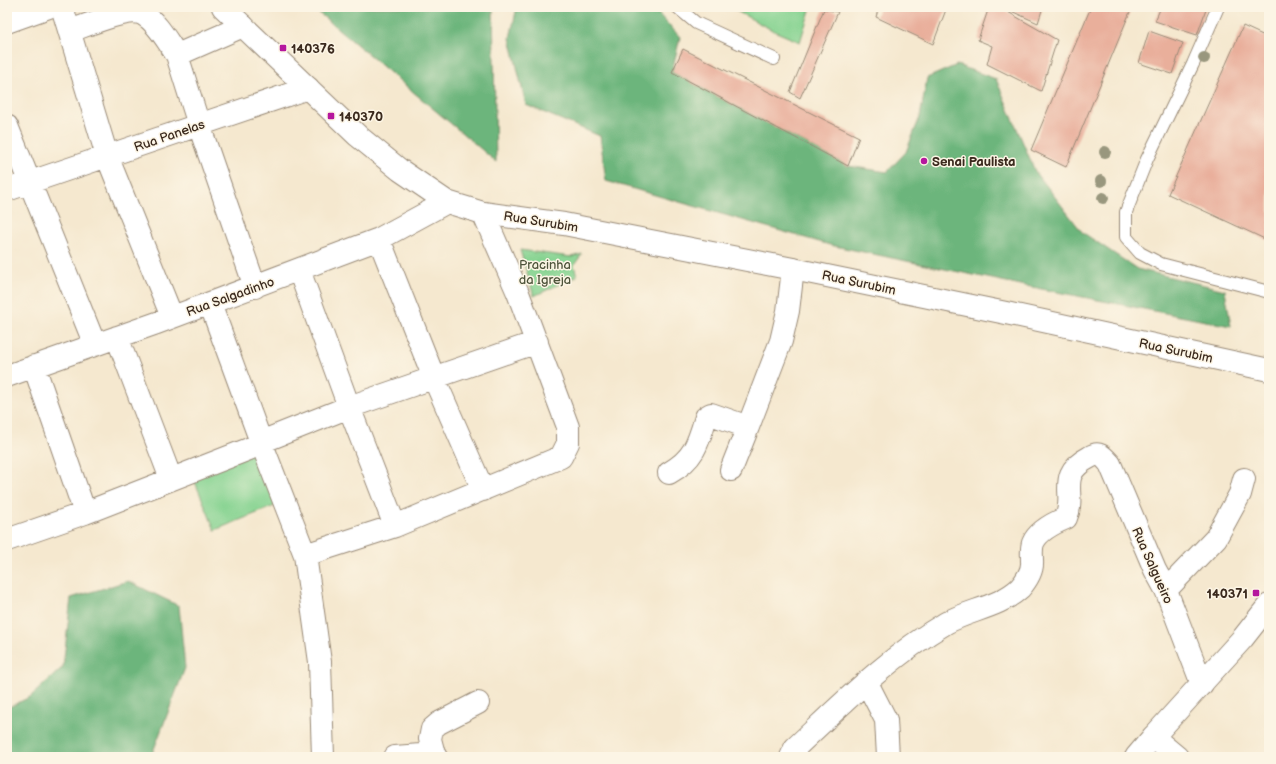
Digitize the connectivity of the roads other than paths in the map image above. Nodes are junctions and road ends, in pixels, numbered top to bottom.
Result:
1 (49, 7) edge
2 (62, 7) edge
3 (223, 7) edge
4 (677, 7) edge
5 (1218, 7) edge
6 (7, 22) edge
7 (243, 26) junction
8 (70, 30) junction
9 (177, 55) junction
10 (774, 59) dead end
11 (308, 88) junction
12 (199, 125) junction
13 (7, 126) edge
14 (107, 156) junction
15 (30, 182) junction
16 (7, 190) edge
17 (447, 202) junction
18 (483, 212) junction
19 (379, 239) junction
20 (792, 269) junction
21 (300, 270) junction
22 (254, 287) junction
23 (1269, 292) edge
24 (210, 303) junction
25 (172, 317) junction
26 (117, 337) junction
27 (537, 342) junction
28 (95, 344) junction
29 (34, 366) junction
30 (9, 369) edge
31 (1269, 370) edge
32 (434, 378) junction
33 (349, 407) junction
34 (748, 427) junction
35 (261, 442) junction
36 (731, 470) dead end
37 (669, 473) dead end
38 (171, 479) junction
39 (1244, 479) dead end
40 (483, 490) junction
41 (85, 513) junction
42 (395, 526) junction
43 (7, 540) edge
44 (304, 555) junction
45 (1166, 590) junction
46 (1269, 606) edge
47 (867, 683) junction
48 (1202, 684) junction
49 (478, 703) dead end
50 (1153, 737) junction
51 (435, 755) edge
52 (323, 757) edge
53 (395, 757) edge
54 (791, 757) edge
55 (888, 757) edge
56 (1136, 757) edge
57 (1177, 757) edge

1 - 6 street
2 - 8 street
3 - 7 street
4 - 10 lane
5 - 23 lane
7 - 9 street
7 - 11 street
8 - 9 street
8 - 14 street
9 - 12 street
11 - 12 street, Rua Panelas
11 - 17 street
12 - 14 street, Rua Panelas
12 - 22 street
13 - 15 street
14 - 15 street, Rua Panelas
14 - 25 street
15 - 16 street, Rua Panelas
15 - 28 street
17 - 18 street, Rua Surubim
17 - 19 street, Rua Salgadinho
18 - 20 street, Rua Surubim
18 - 27 street
19 - 21 street, Rua Salgadinho
19 - 32 street
20 - 31 street, Rua Surubim
20 - 34 street
21 - 22 street, Rua Salgadinho
21 - 33 street
22 - 24 street, Rua Salgadinho
24 - 25 street, Rua Salgadinho
24 - 35 street
25 - 26 street, Rua Salgadinho
26 - 28 street, Rua Salgadinho
26 - 38 street
27 - 32 street
27 - 40 street
28 - 29 street, Rua Salgadinho
29 - 30 street, Rua Salgadinho
29 - 41 street
32 - 33 street
32 - 40 street
33 - 35 street
33 - 42 street
34 - 36 street
34 - 37 street
35 - 38 street
35 - 44 street
38 - 41 street
39 - 45 street
40 - 42 street
41 - 43 street
42 - 44 street
44 - 52 street
45 - 47 street, Rua Salgueiro
45 - 48 street, Rua Salgueiro
46 - 48 street
47 - 54 street
47 - 55 street
48 - 50 street
49 - 51 street
50 - 56 street
50 - 57 street
51 - 53 street

